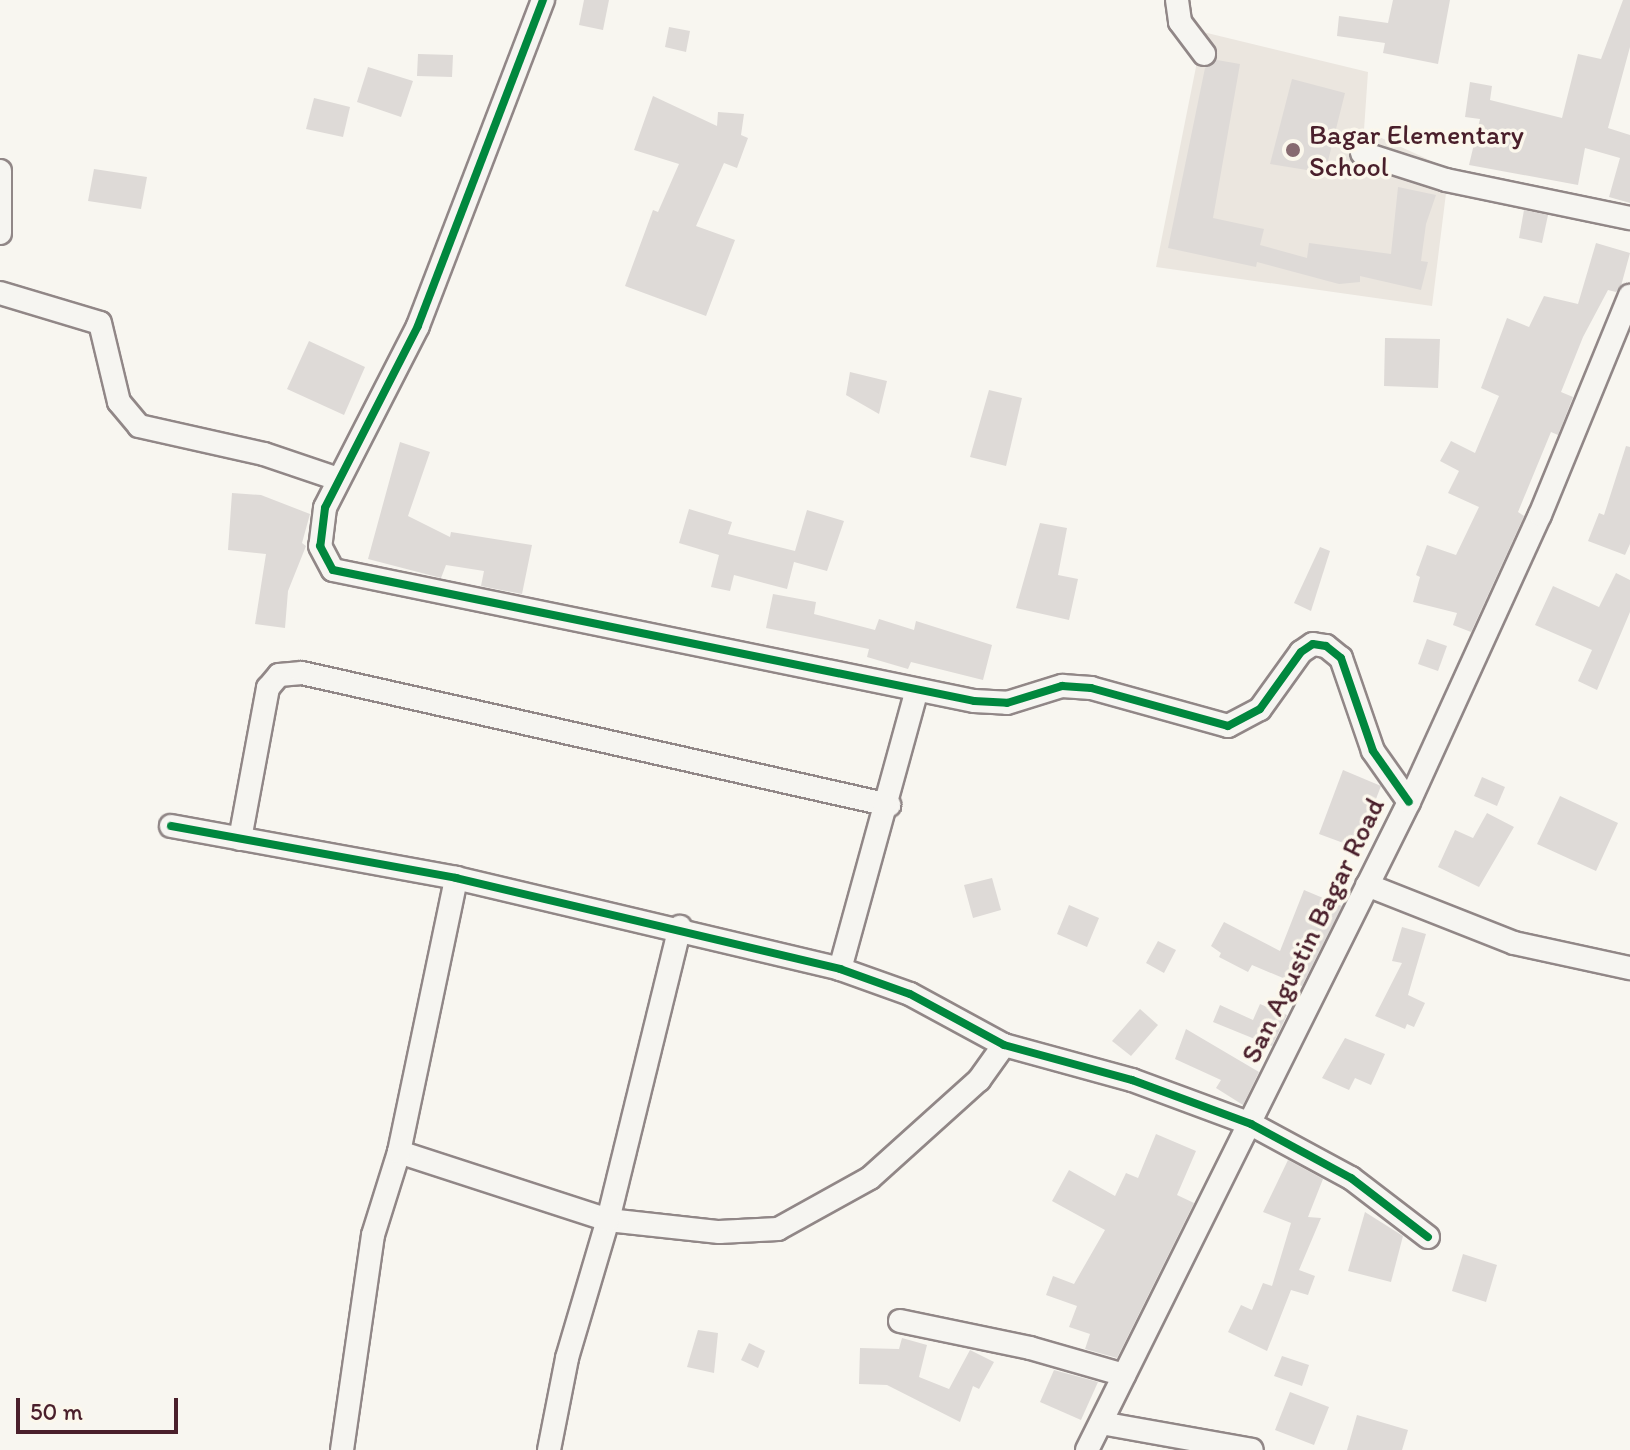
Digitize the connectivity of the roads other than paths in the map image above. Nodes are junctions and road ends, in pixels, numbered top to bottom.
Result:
1 (543, 0) edge
2 (1177, 0) edge
3 (1204, 54) dead end
4 (1362, 153) dead end
5 (0, 171) edge
6 (1630, 218) edge
7 (0, 233) edge
8 (0, 293) edge
9 (1630, 296) edge
10 (338, 479) junction
11 (917, 690) junction
12 (1409, 802) junction
13 (889, 805) junction
14 (171, 826) dead end
15 (240, 839) junction
16 (456, 878) junction
17 (1367, 885) junction
18 (680, 927) junction
19 (1630, 968) edge
20 (840, 969) junction
21 (1004, 1045) junction
22 (1251, 1124) junction
23 (399, 1152) junction
24 (608, 1220) junction
25 (1428, 1237) dead end
26 (900, 1321) dead end
27 (1124, 1375) junction
28 (1101, 1423) junction
29 (342, 1450) edge
30 (549, 1450) edge
31 (1087, 1450) edge
32 (1252, 1450) edge

1 - 10 street
2 - 3 street
4 - 6 street
5 - 7 street
8 - 10 street
9 - 12 street, San Agustin Bagar Road
10 - 11 street
11 - 12 street
11 - 13 street
12 - 17 street, San Agustin Bagar Road
13 - 15 street
13 - 20 street
14 - 15 street
15 - 16 street
16 - 18 street
16 - 23 street
17 - 19 street
17 - 22 street, San Agustin Bagar Road
18 - 20 street
18 - 24 street
20 - 21 street
21 - 22 street
21 - 24 street
22 - 25 street
22 - 27 street, San Agustin Bagar Road
23 - 24 street
23 - 29 street
24 - 30 street
26 - 27 street
27 - 28 street, San Agustin Bagar Road
28 - 31 street, San Agustin Bagar Road
28 - 32 street

